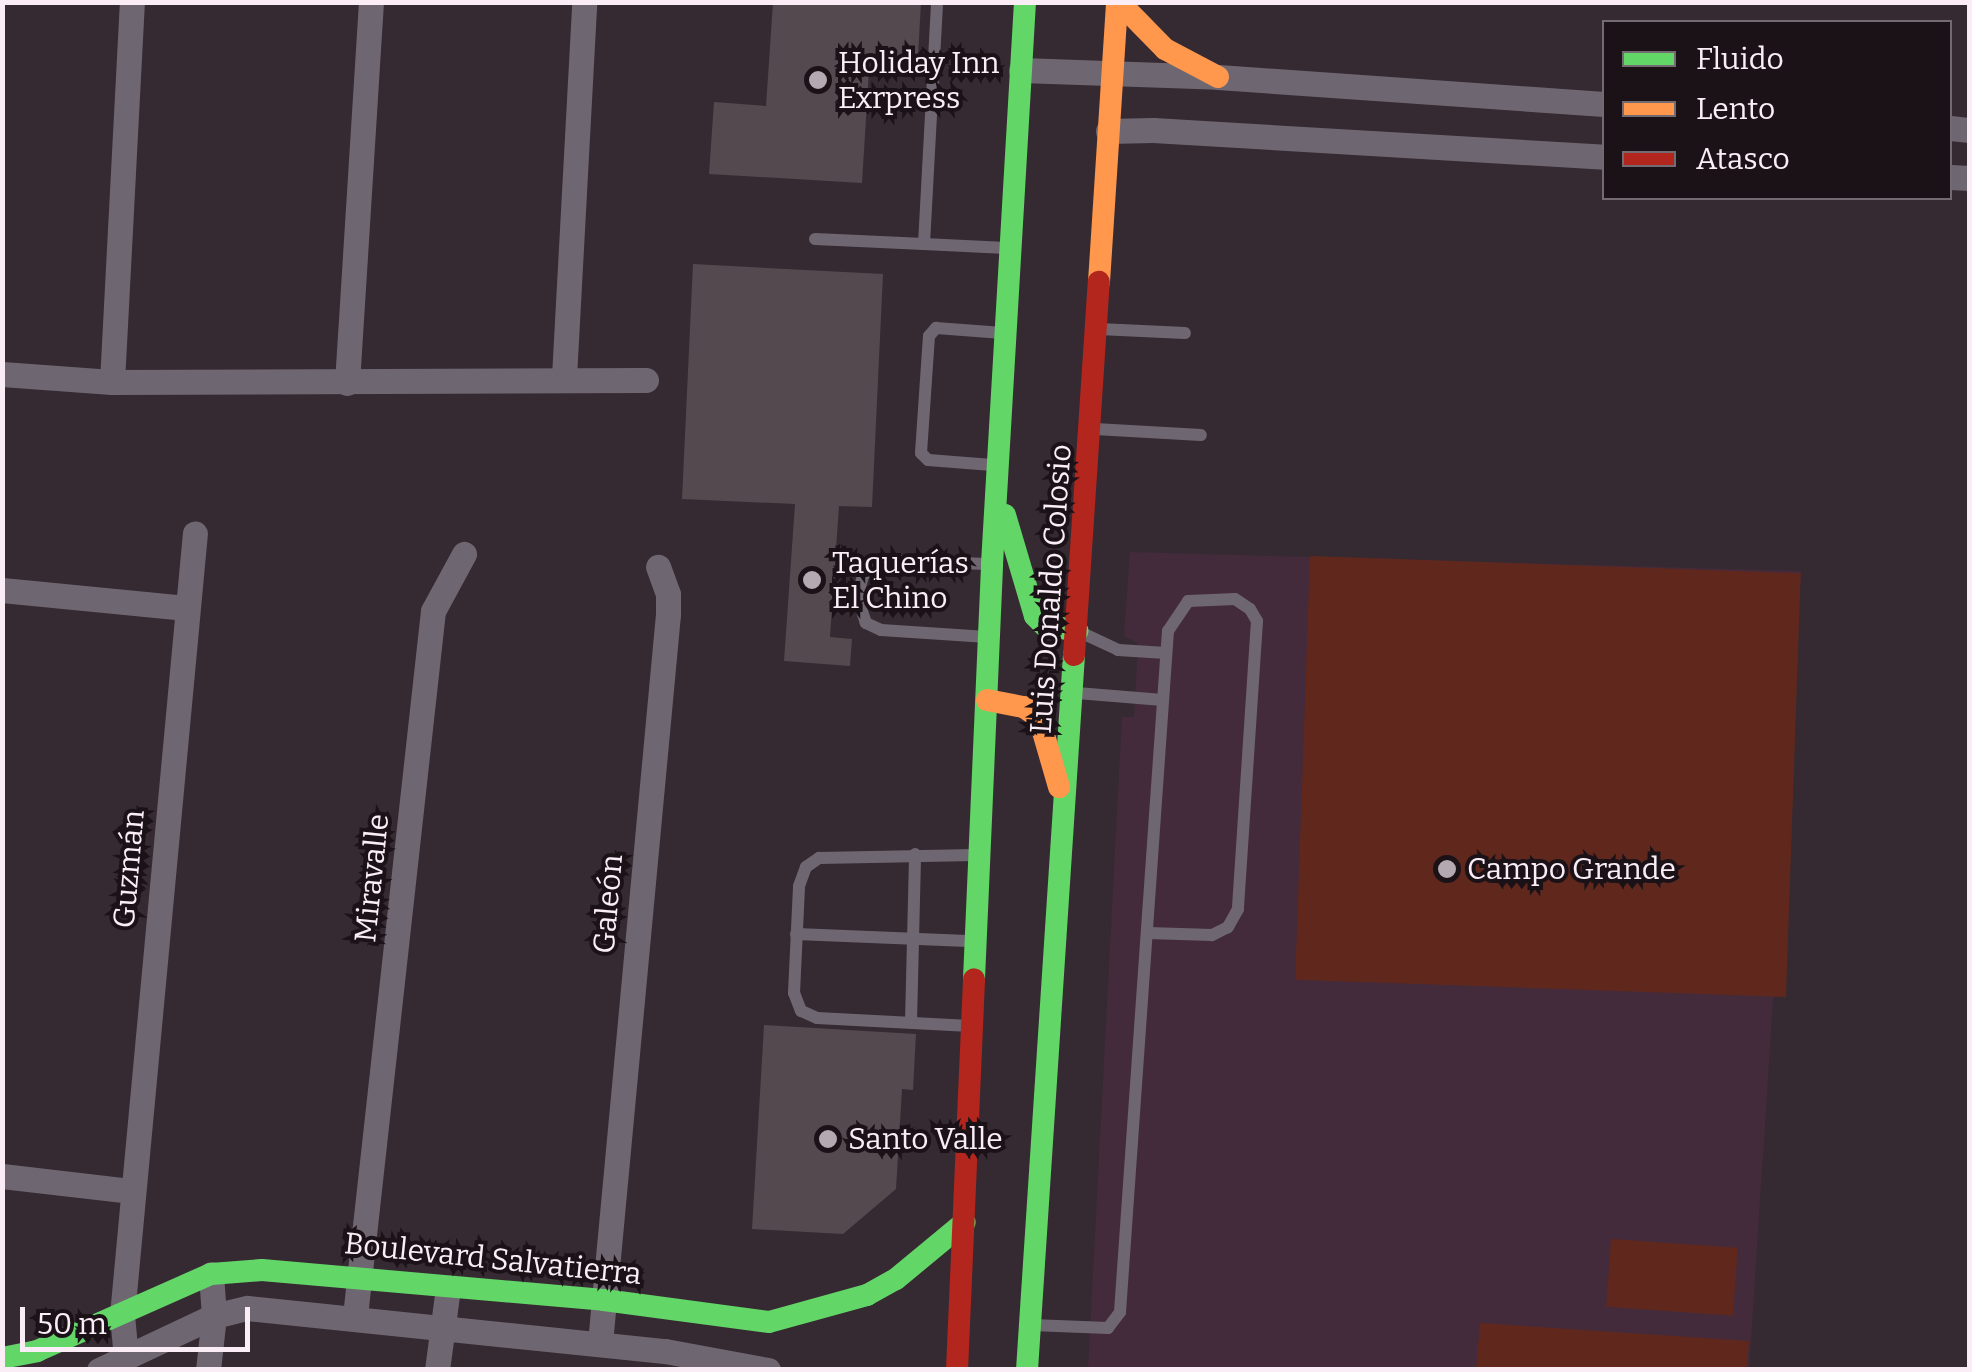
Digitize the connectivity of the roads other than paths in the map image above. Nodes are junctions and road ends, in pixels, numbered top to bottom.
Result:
1 (132, 2) edge
2 (371, 2) edge
3 (584, 2) edge
4 (937, 2) edge
5 (1025, 2) edge
6 (1118, 2) edge
7 (1021, 70) junction
8 (1111, 76) junction
9 (1218, 77) junction
10 (1602, 104) edge
11 (1108, 131) junction
12 (1602, 158) edge
13 (815, 238) dead end
14 (924, 244) junction
15 (1011, 248) junction
16 (1097, 329) junction
17 (1006, 334) junction
18 (1185, 334) dead end
19 (2, 374) edge
20 (564, 377) junction
21 (646, 380) dead end
22 (112, 382) junction
23 (346, 383) junction
24 (1092, 429) junction
25 (1201, 435) dead end
26 (998, 466) junction
27 (996, 506) junction
28 (196, 533) dead end
29 (464, 554) dead end
30 (992, 564) junction
31 (658, 568) dead end
32 (2, 590) edge
33 (186, 608) junction
34 (1077, 631) junction
35 (990, 637) junction
36 (1166, 653) junction
37 (1074, 693) junction
38 (987, 700) junction
39 (1162, 700) junction
40 (1066, 813) junction
41 (916, 854) junction
42 (978, 856) junction
43 (1148, 932) junction
44 (796, 934) junction
45 (914, 938) junction
46 (975, 941) junction
47 (911, 1022) junction
48 (972, 1026) junction
49 (2, 1176) edge
50 (132, 1190) junction
51 (965, 1222) junction
52 (212, 1274) junction
53 (360, 1276) junction
54 (448, 1288) junction
55 (604, 1300) junction
56 (669, 1311) junction
57 (122, 1315) junction
58 (214, 1316) junction
59 (355, 1316) junction
60 (769, 1322) junction
61 (1030, 1324) junction
62 (442, 1327) junction
63 (600, 1343) junction
64 (2, 1358) edge
65 (126, 1358) junction
66 (664, 1360) edge
67 (767, 1368) edge
68 (99, 1370) edge
69 (208, 1370) edge
70 (438, 1370) edge
71 (957, 1370) edge
72 (1027, 1370) edge

1 - 22 street
2 - 23 street
3 - 20 street
4 - 14 lane
5 - 7 main road, Luis Donaldo Colosio
6 - 8 main road, Luis Donaldo Colosio
6 - 9 main road
7 - 8 street
7 - 15 main road, Luis Donaldo Colosio
8 - 9 street
8 - 11 main road, Luis Donaldo Colosio
9 - 10 street
11 - 12 street
11 - 16 main road, Luis Donaldo Colosio
13 - 14 lane
14 - 15 lane
15 - 17 main road, Luis Donaldo Colosio
16 - 18 lane
16 - 24 main road, Luis Donaldo Colosio
17 - 26 main road, Luis Donaldo Colosio
17 - 26 lane
19 - 22 street
20 - 21 street
20 - 23 street
22 - 23 street
24 - 25 lane
24 - 34 main road, Luis Donaldo Colosio
26 - 27 main road, Luis Donaldo Colosio
27 - 30 main road, Luis Donaldo Colosio
27 - 34 main road
28 - 33 street, Guzmán
29 - 53 street, Miravalle
30 - 35 main road, Luis Donaldo Colosio
30 - 35 lane
31 - 55 street, Galeón
32 - 33 street
33 - 50 street, Guzmán
34 - 36 lane
34 - 37 main road, Luis Donaldo Colosio
35 - 38 main road, Luis Donaldo Colosio
36 - 39 lane
36 - 43 lane
37 - 39 lane
37 - 40 main road, Luis Donaldo Colosio
38 - 40 main road
38 - 42 main road, Luis Donaldo Colosio
39 - 43 lane
40 - 61 main road, Luis Donaldo Colosio
41 - 42 lane
41 - 44 lane
41 - 45 lane
42 - 46 main road, Luis Donaldo Colosio
43 - 61 lane
44 - 45 lane
44 - 47 lane
45 - 46 lane
45 - 47 lane
46 - 48 main road, Luis Donaldo Colosio
47 - 48 lane
48 - 51 main road, Luis Donaldo Colosio
49 - 50 street
50 - 57 street, Guzmán
51 - 60 main road, Boulevard Salvatierra
51 - 71 main road, Luis Donaldo Colosio
52 - 53 main road, Boulevard Salvatierra
52 - 57 main road, Boulevard Salvatierra
52 - 58 street
53 - 54 main road, Boulevard Salvatierra
53 - 59 street, Miravalle
54 - 55 main road, Boulevard Salvatierra
54 - 62 street
55 - 56 main road, Boulevard Salvatierra
55 - 63 street, Galeón
56 - 60 main road, Boulevard Salvatierra
56 - 66 street
57 - 64 main road, Boulevard Salvatierra
57 - 65 street, Guzmán
58 - 59 street
58 - 65 street
58 - 69 street
59 - 62 street
60 - 67 street
61 - 72 main road, Luis Donaldo Colosio
62 - 63 street
62 - 70 street
63 - 66 street
65 - 68 street
66 - 67 street

